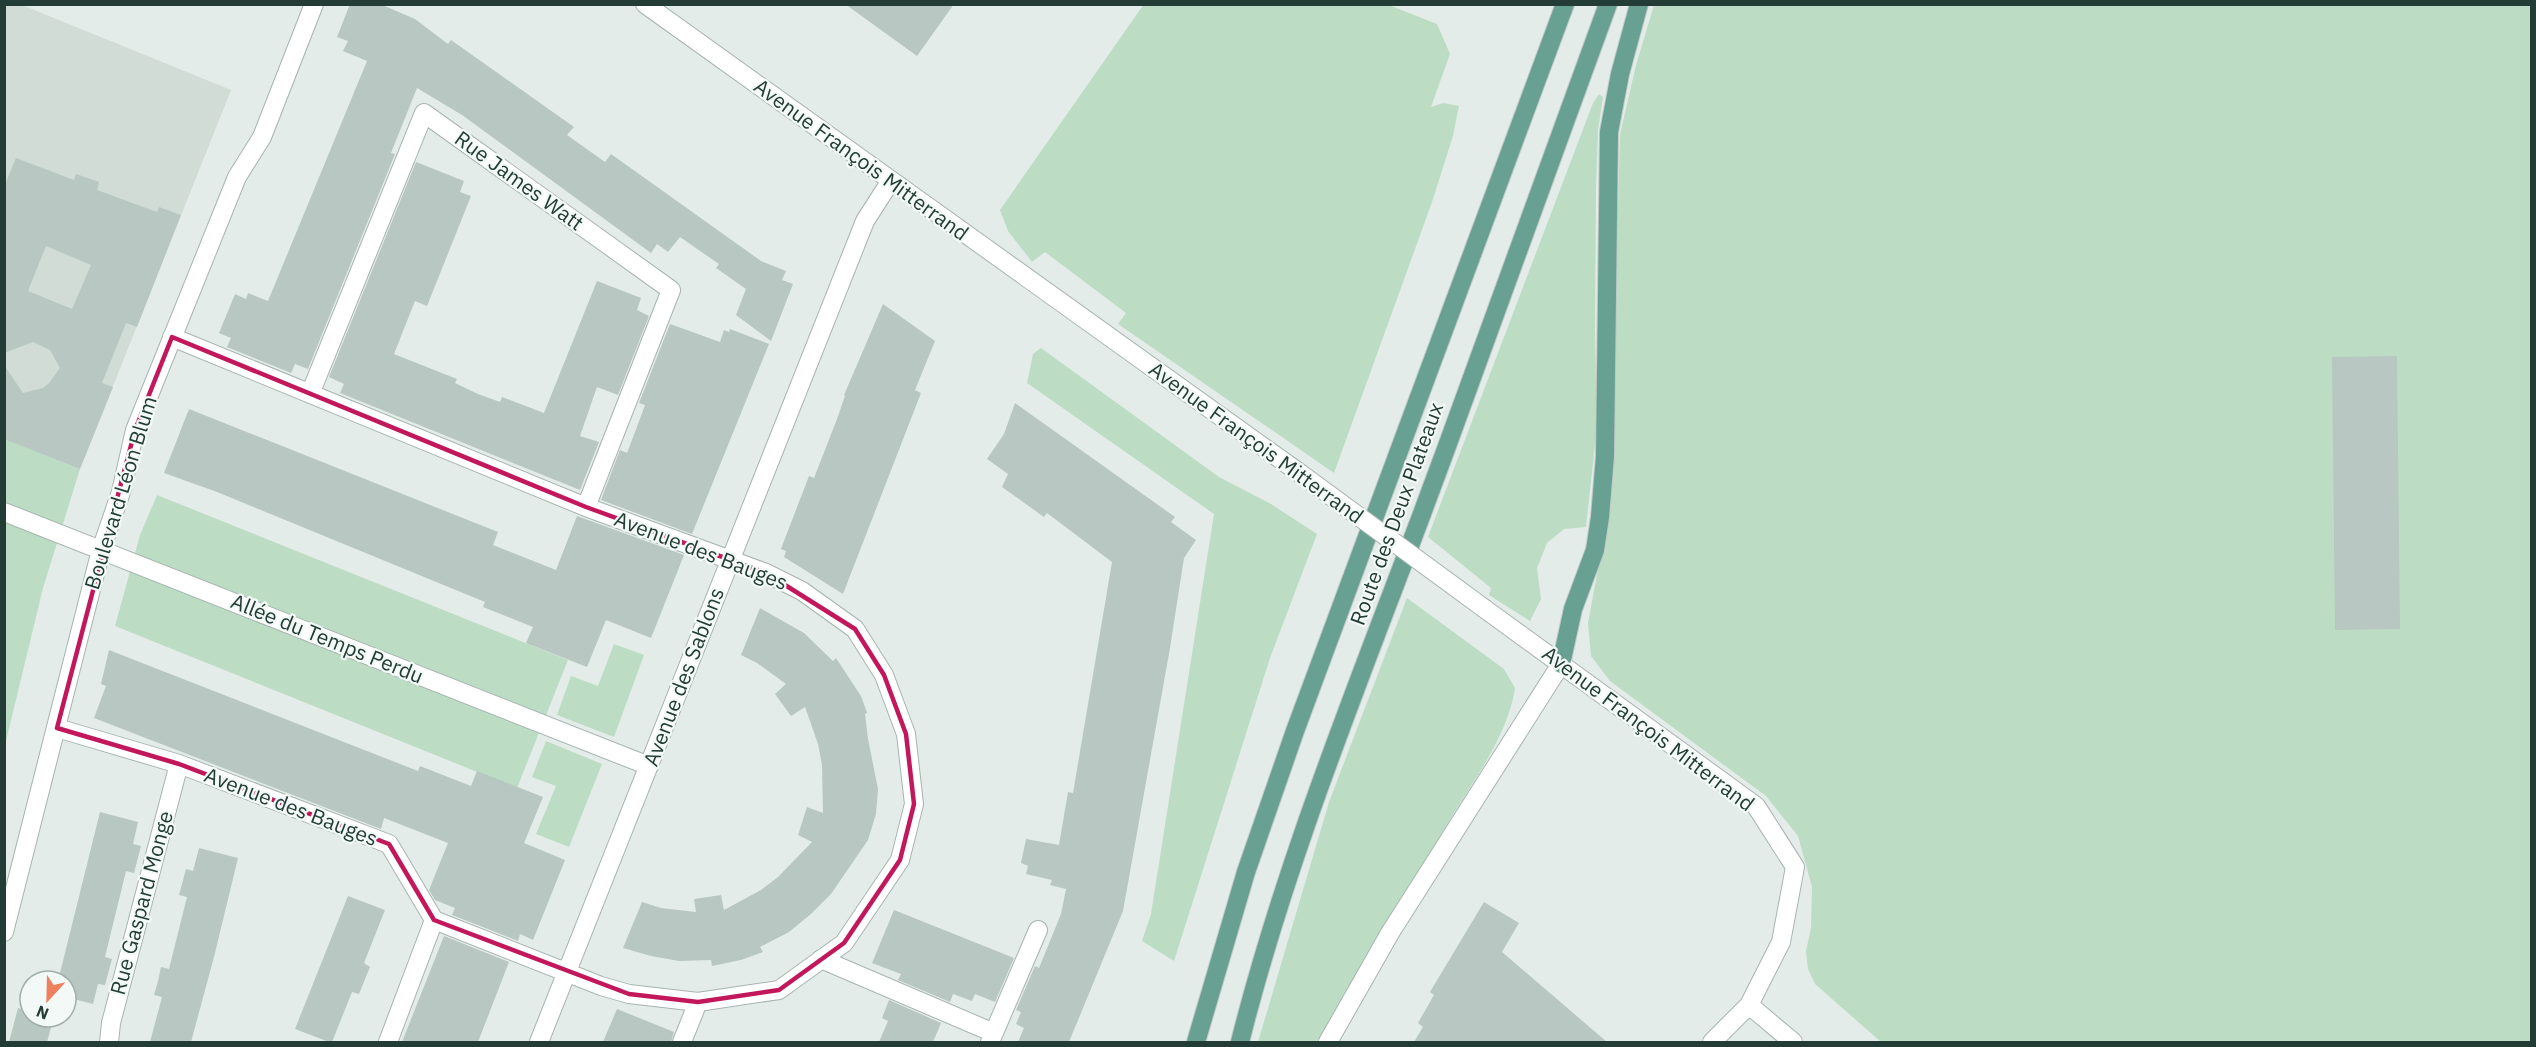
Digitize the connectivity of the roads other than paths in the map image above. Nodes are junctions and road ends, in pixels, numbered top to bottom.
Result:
1 (314, 4) edge
2 (645, 4) edge
3 (1565, 4) edge
4 (1608, 4) edge
5 (1639, 4) edge
6 (890, 182) junction
7 (172, 338) junction
8 (310, 394) junction
9 (586, 507) junction
10 (4, 512) edge
11 (101, 550) junction
12 (730, 560) junction
13 (1561, 664) junction
14 (57, 728) junction
15 (179, 764) junction
16 (649, 766) junction
17 (434, 920) junction
18 (1038, 930) dead end
19 (4, 932) edge
20 (822, 959) junction
21 (567, 971) junction
22 (698, 1002) junction
23 (1749, 1005) junction
24 (992, 1038) edge
25 (109, 1042) edge
26 (388, 1042) edge
27 (539, 1042) edge
28 (682, 1042) edge
29 (1196, 1042) edge
30 (1240, 1042) edge
31 (1328, 1042) edge
32 (1712, 1042) edge
33 (1793, 1042) edge

1 - 7 street, Boulevard Léon Blum
2 - 6 street, Avenue François Mitterrand
3 - 29 main road, Route des Deux Plateaux
4 - 30 main road, Route des Deux Plateaux
5 - 13 main road
6 - 12 street, Avenue des Sablons
6 - 13 street, Avenue François Mitterrand, bridge
7 - 8 street, Avenue des Bauges
7 - 11 street, Boulevard Léon Blum
8 - 9 street, Avenue des Bauges
8 - 9 street, Rue James Watt
9 - 12 street, Avenue des Bauges
10 - 11 street, Allée du Temps Perdu
11 - 14 street, Boulevard Léon Blum
11 - 16 street, Allée du Temps Perdu
12 - 16 street, Avenue des Sablons
12 - 20 street, Avenue des Bauges
13 - 23 street, Avenue François Mitterrand
13 - 31 street
14 - 15 street, Avenue des Bauges
14 - 19 street, Boulevard Léon Blum
15 - 17 street, Avenue des Bauges
15 - 25 street, Rue Gaspard Monge
16 - 21 street, Avenue des Sablons
17 - 21 street, Avenue des Bauges
17 - 26 street
18 - 24 street
20 - 22 street, Avenue des Bauges
20 - 24 street
21 - 22 street, Avenue des Bauges
21 - 27 street, Avenue des Sablons
22 - 28 street
23 - 32 street, Avenue François Mitterrand
23 - 33 street

